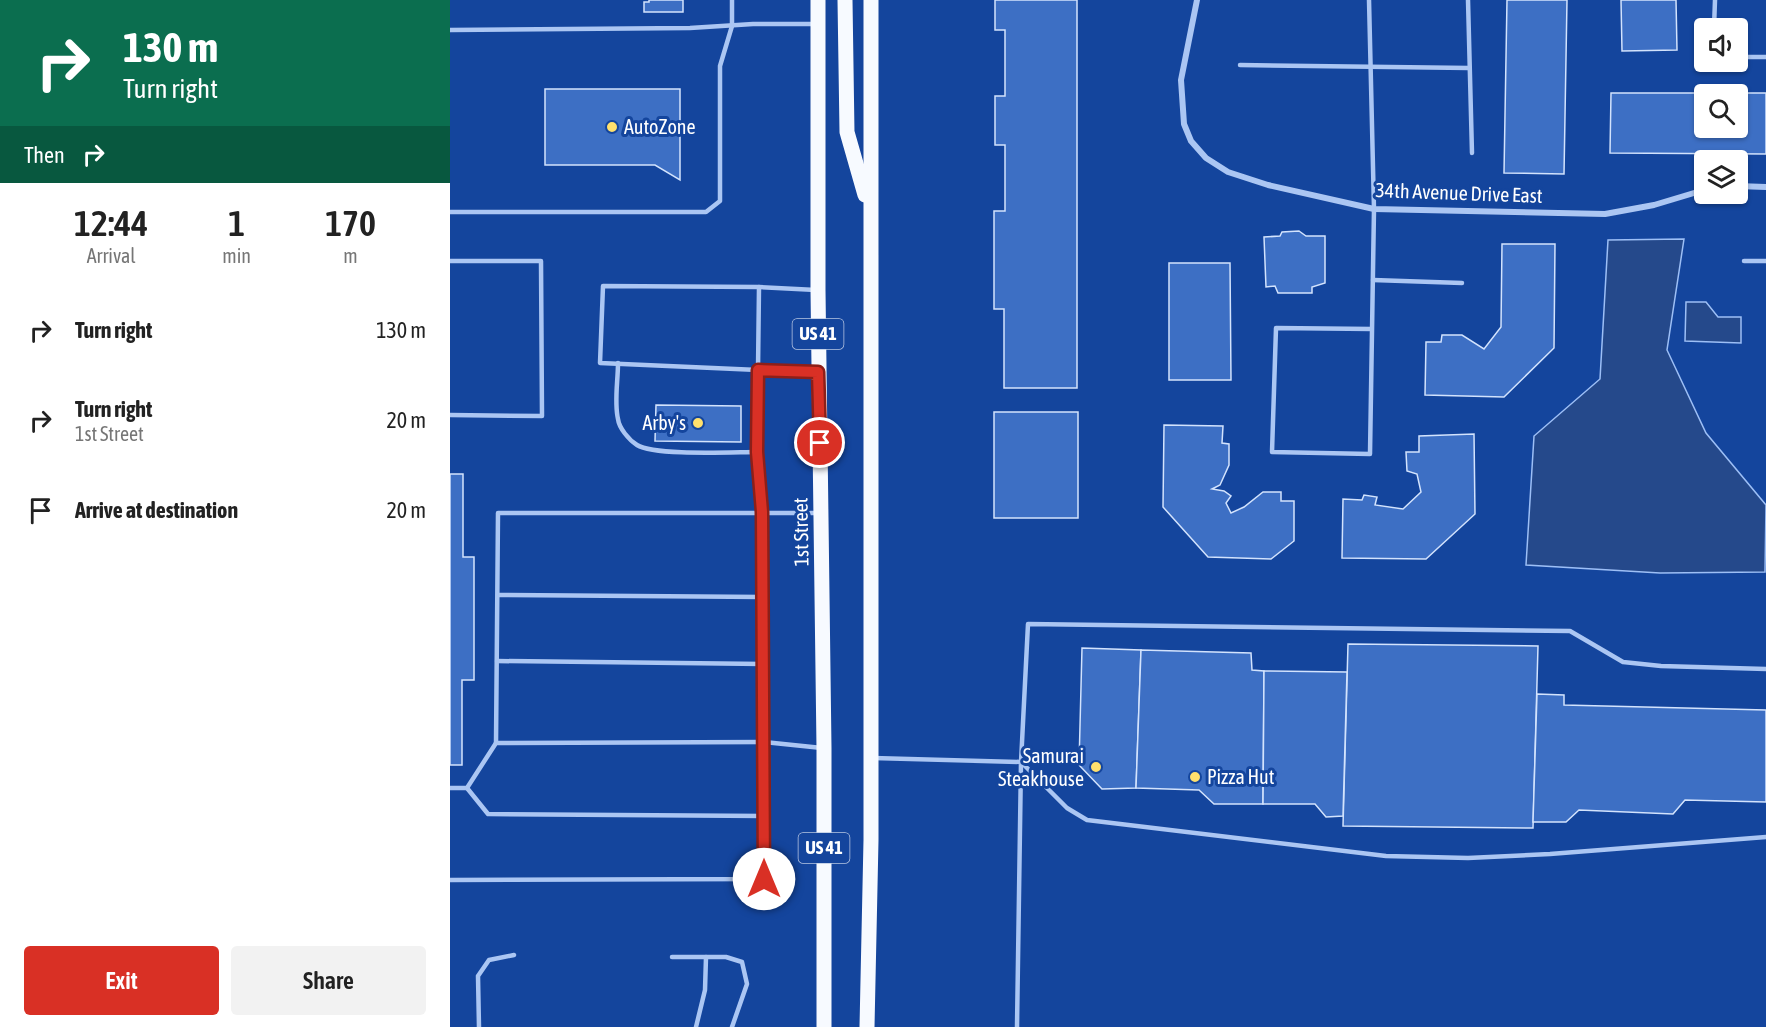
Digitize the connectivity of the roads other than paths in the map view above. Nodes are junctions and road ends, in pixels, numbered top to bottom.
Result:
1 (732, 0) edge
2 (818, 0) edge
3 (845, 0) edge
4 (871, 0) edge
5 (1197, 0) edge
6 (1369, 0) edge
7 (1468, 0) edge
8 (1714, 0) edge
9 (1714, 18) edge
10 (819, 24) junction
11 (732, 26) junction
12 (450, 30) edge
13 (1748, 57) edge
14 (1766, 57) edge
15 (1240, 65) dead end
16 (1371, 68) junction
17 (1469, 68) junction
18 (1472, 153) dead end
19 (1748, 186) edge
20 (1766, 187) edge
21 (1694, 193) edge
22 (1374, 209) junction
23 (450, 212) edge
24 (870, 213) junction
25 (450, 261) edge
26 (1744, 261) dead end
27 (1766, 261) edge
28 (1373, 280) junction
29 (1462, 283) dead end
30 (759, 287) junction
31 (818, 290) junction
32 (1372, 329) junction
33 (618, 363) junction
34 (758, 370) junction
35 (818, 372) junction
36 (450, 416) edge
37 (757, 452) junction
38 (762, 512) junction
39 (822, 514) junction
40 (498, 595) junction
41 (762, 597) junction
42 (497, 661) junction
43 (763, 664) junction
44 (1766, 669) edge
45 (764, 742) junction
46 (496, 743) junction
47 (824, 748) junction
48 (870, 758) junction
49 (1021, 762) junction
50 (450, 788) edge
51 (467, 788) junction
52 (764, 816) junction
53 (1766, 837) edge
54 (450, 880) edge
55 (514, 955) dead end
56 (672, 957) dead end
57 (706, 957) junction
58 (479, 1027) edge
59 (696, 1027) edge
60 (732, 1027) edge
61 (824, 1027) edge
62 (867, 1027) edge
63 (1017, 1027) edge

1 - 11 lane
2 - 10 main road, 1st Street / US 41
3 - 24 main road
4 - 24 main road, US 41
5 - 22 street, 34th Avenue Drive East
6 - 16 lane
7 - 17 lane
8 - 9 lane
10 - 11 lane
10 - 31 main road, 1st Street / US 41
11 - 12 lane
11 - 23 lane
13 - 14 lane
15 - 16 lane
16 - 17 lane
16 - 22 lane
17 - 18 lane
19 - 20 street
21 - 22 street, 34th Avenue Drive East
22 - 28 lane
24 - 48 main road, US 41
25 - 36 lane
26 - 27 lane
28 - 29 lane
28 - 32 lane
30 - 31 lane
30 - 33 lane
30 - 34 lane
31 - 35 main road, 1st Street / US 41
32 - 32 lane
33 - 34 lane
33 - 37 lane
34 - 35 lane
34 - 37 lane
35 - 39 main road, 1st Street / US 41
37 - 38 lane
38 - 39 lane
38 - 40 lane
38 - 41 lane
39 - 47 main road, 1st Street / US 41
40 - 41 lane
40 - 42 lane
41 - 43 lane
42 - 43 lane
42 - 46 lane
43 - 45 lane
44 - 49 lane
45 - 46 lane
45 - 47 lane
45 - 52 lane
46 - 51 lane
47 - 61 main road, 1st Street / US 41
48 - 49 lane
48 - 62 main road, US 41
49 - 53 lane
49 - 63 lane
50 - 51 lane
51 - 52 lane
52 - 54 lane
55 - 58 lane
56 - 57 lane
57 - 59 lane
57 - 60 lane

